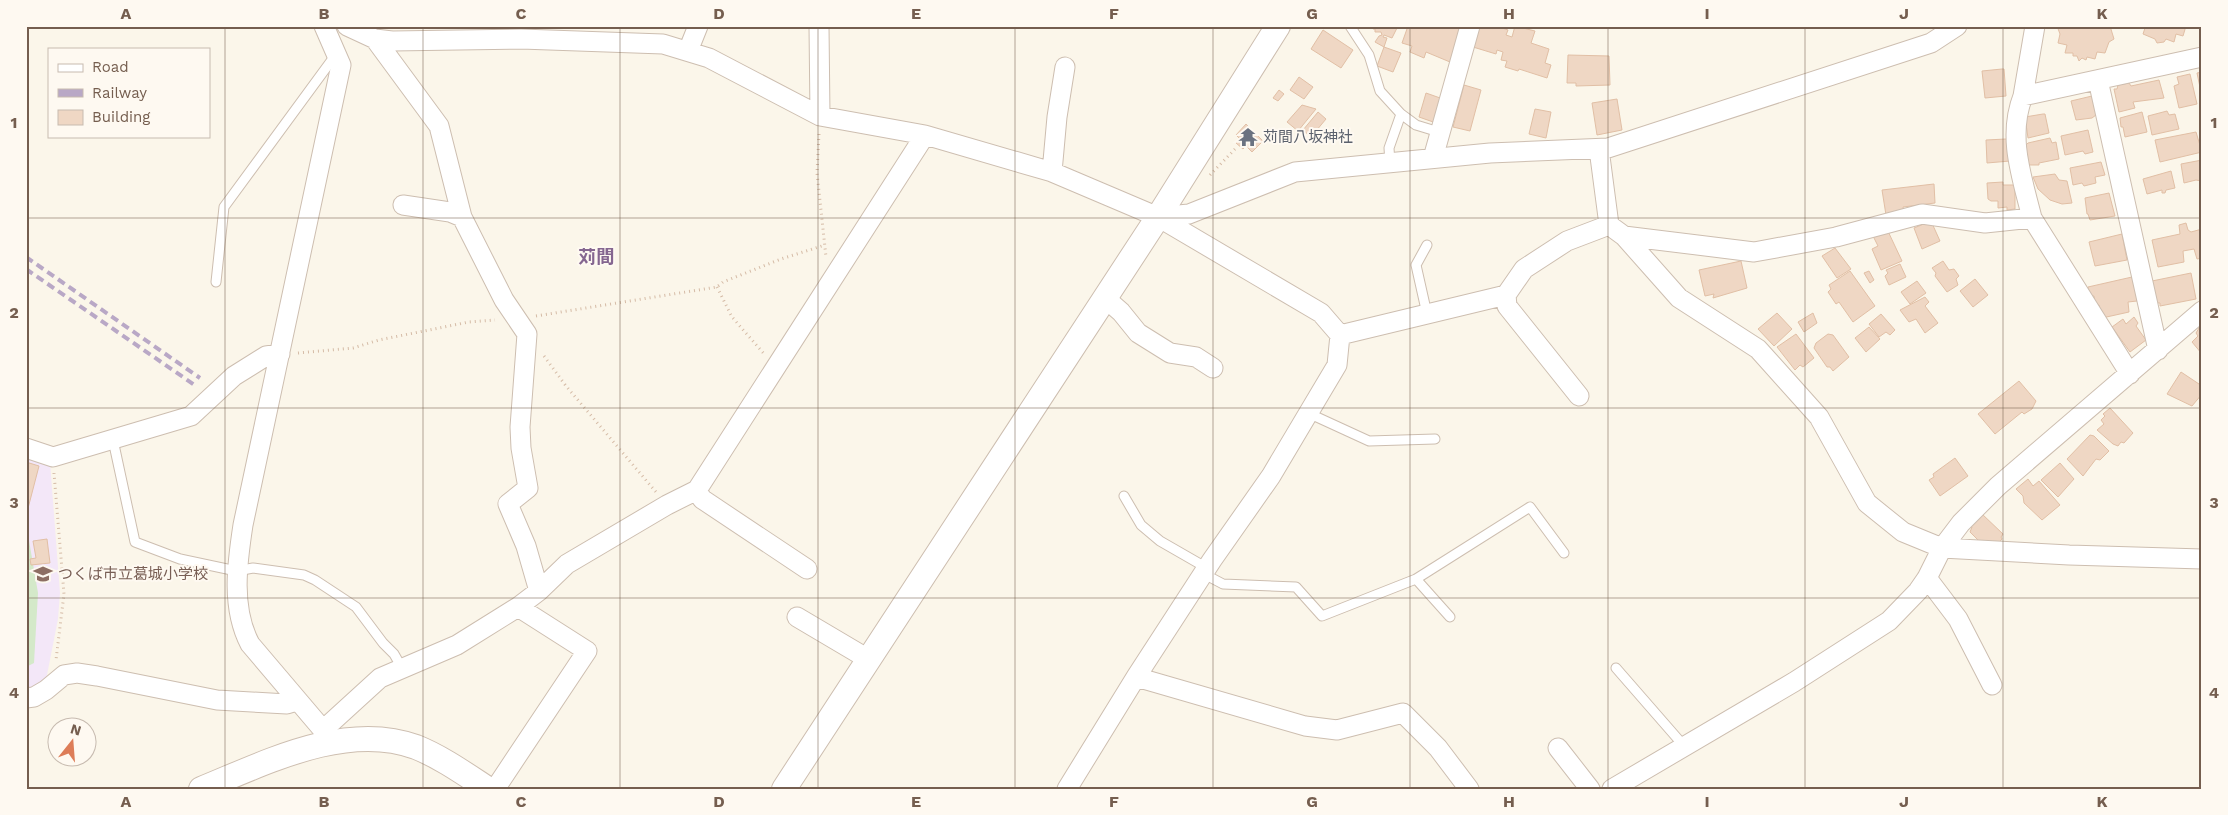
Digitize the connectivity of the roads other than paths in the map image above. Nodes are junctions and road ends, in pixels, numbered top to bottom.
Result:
1 (324, 26) edge
2 (347, 26) edge
3 (467, 26) edge
4 (698, 26) edge
5 (819, 26) edge
6 (1278, 26) edge
7 (1350, 26) edge
8 (1470, 26) edge
9 (1958, 26) edge
10 (2035, 26) edge
11 (375, 38) junction
12 (448, 39) junction
13 (688, 51) junction
14 (337, 53) junction
15 (2202, 56) edge
16 (1065, 67) dead end
17 (2098, 80) junction
18 (2023, 96) junction
19 (1401, 114) junction
20 (820, 116) junction
21 (1439, 132) junction
22 (925, 135) junction
23 (1599, 148) junction
24 (1433, 158) junction
25 (1390, 163) junction
26 (1052, 172) junction
27 (403, 205) dead end
28 (462, 217) junction
29 (1158, 217) junction
30 (2032, 218) junction
31 (1609, 225) junction
32 (1624, 236) junction
33 (1427, 245) dead end
34 (216, 282) dead end
35 (1506, 295) junction
36 (1105, 298) junction
37 (2202, 311) edge
38 (1427, 314) junction
39 (1340, 335) junction
40 (2158, 350) junction
41 (280, 354) junction
42 (1213, 368) dead end
43 (2130, 374) junction
44 (1579, 396) dead end
45 (1308, 413) junction
46 (1434, 439) dead end
47 (113, 440) junction
48 (26, 448) edge
49 (697, 490) junction
50 (1124, 496) dead end
51 (1942, 548) junction
52 (1564, 553) dead end
53 (2202, 559) edge
54 (807, 569) dead end
55 (237, 571) junction
56 (1205, 571) junction
57 (1927, 578) junction
58 (1416, 579) junction
59 (539, 591) junction
60 (518, 607) junction
61 (797, 617) dead end
62 (1450, 617) dead end
63 (868, 659) junction
64 (402, 668) junction
65 (1616, 668) dead end
66 (1136, 677) junction
67 (1992, 685) dead end
68 (26, 698) edge
69 (298, 701) junction
70 (326, 736) junction
71 (1684, 746) junction
72 (1558, 748) dead end
73 (201, 789) edge
74 (488, 789) edge
75 (495, 789) edge
76 (784, 789) edge
77 (1067, 789) edge
78 (1469, 789) edge
79 (1590, 789) edge
80 (1612, 789) edge

1 - 14 street
2 - 11 street
3 - 12 street
4 - 13 street
5 - 20 street
6 - 29 street
7 - 19 lane
8 - 21 street
9 - 23 street
10 - 18 street
11 - 12 street
11 - 28 street
12 - 13 street
13 - 20 street
14 - 34 lane
14 - 41 street
15 - 17 street
16 - 26 street
17 - 18 street
17 - 40 street
18 - 30 street
19 - 21 lane
19 - 25 lane
20 - 22 street
21 - 24 street
22 - 26 street
22 - 49 street
23 - 24 street
23 - 31 street
24 - 25 street
25 - 29 street
26 - 29 street
27 - 28 street
28 - 59 street
29 - 36 street
29 - 39 street
30 - 32 street
30 - 43 street
31 - 32 street
31 - 35 street
32 - 51 street
33 - 38 lane
35 - 38 street
35 - 44 street
36 - 42 street
36 - 63 street
37 - 40 street
38 - 39 street
39 - 45 street
40 - 43 street
41 - 47 street
41 - 55 street
43 - 51 street
45 - 46 lane
45 - 56 street
47 - 48 street
47 - 55 lane
49 - 54 street
49 - 59 street
50 - 56 lane
51 - 53 street
51 - 57 street
52 - 58 lane
55 - 64 lane
55 - 69 street
56 - 58 lane
56 - 66 street
57 - 67 street
57 - 71 street
58 - 62 lane
59 - 60 street
60 - 64 street
60 - 75 street
61 - 63 street
63 - 76 street
64 - 70 street
65 - 71 lane
66 - 77 street
66 - 78 street
68 - 69 street
69 - 70 street
70 - 73 street
70 - 74 street
71 - 80 street
72 - 79 street

